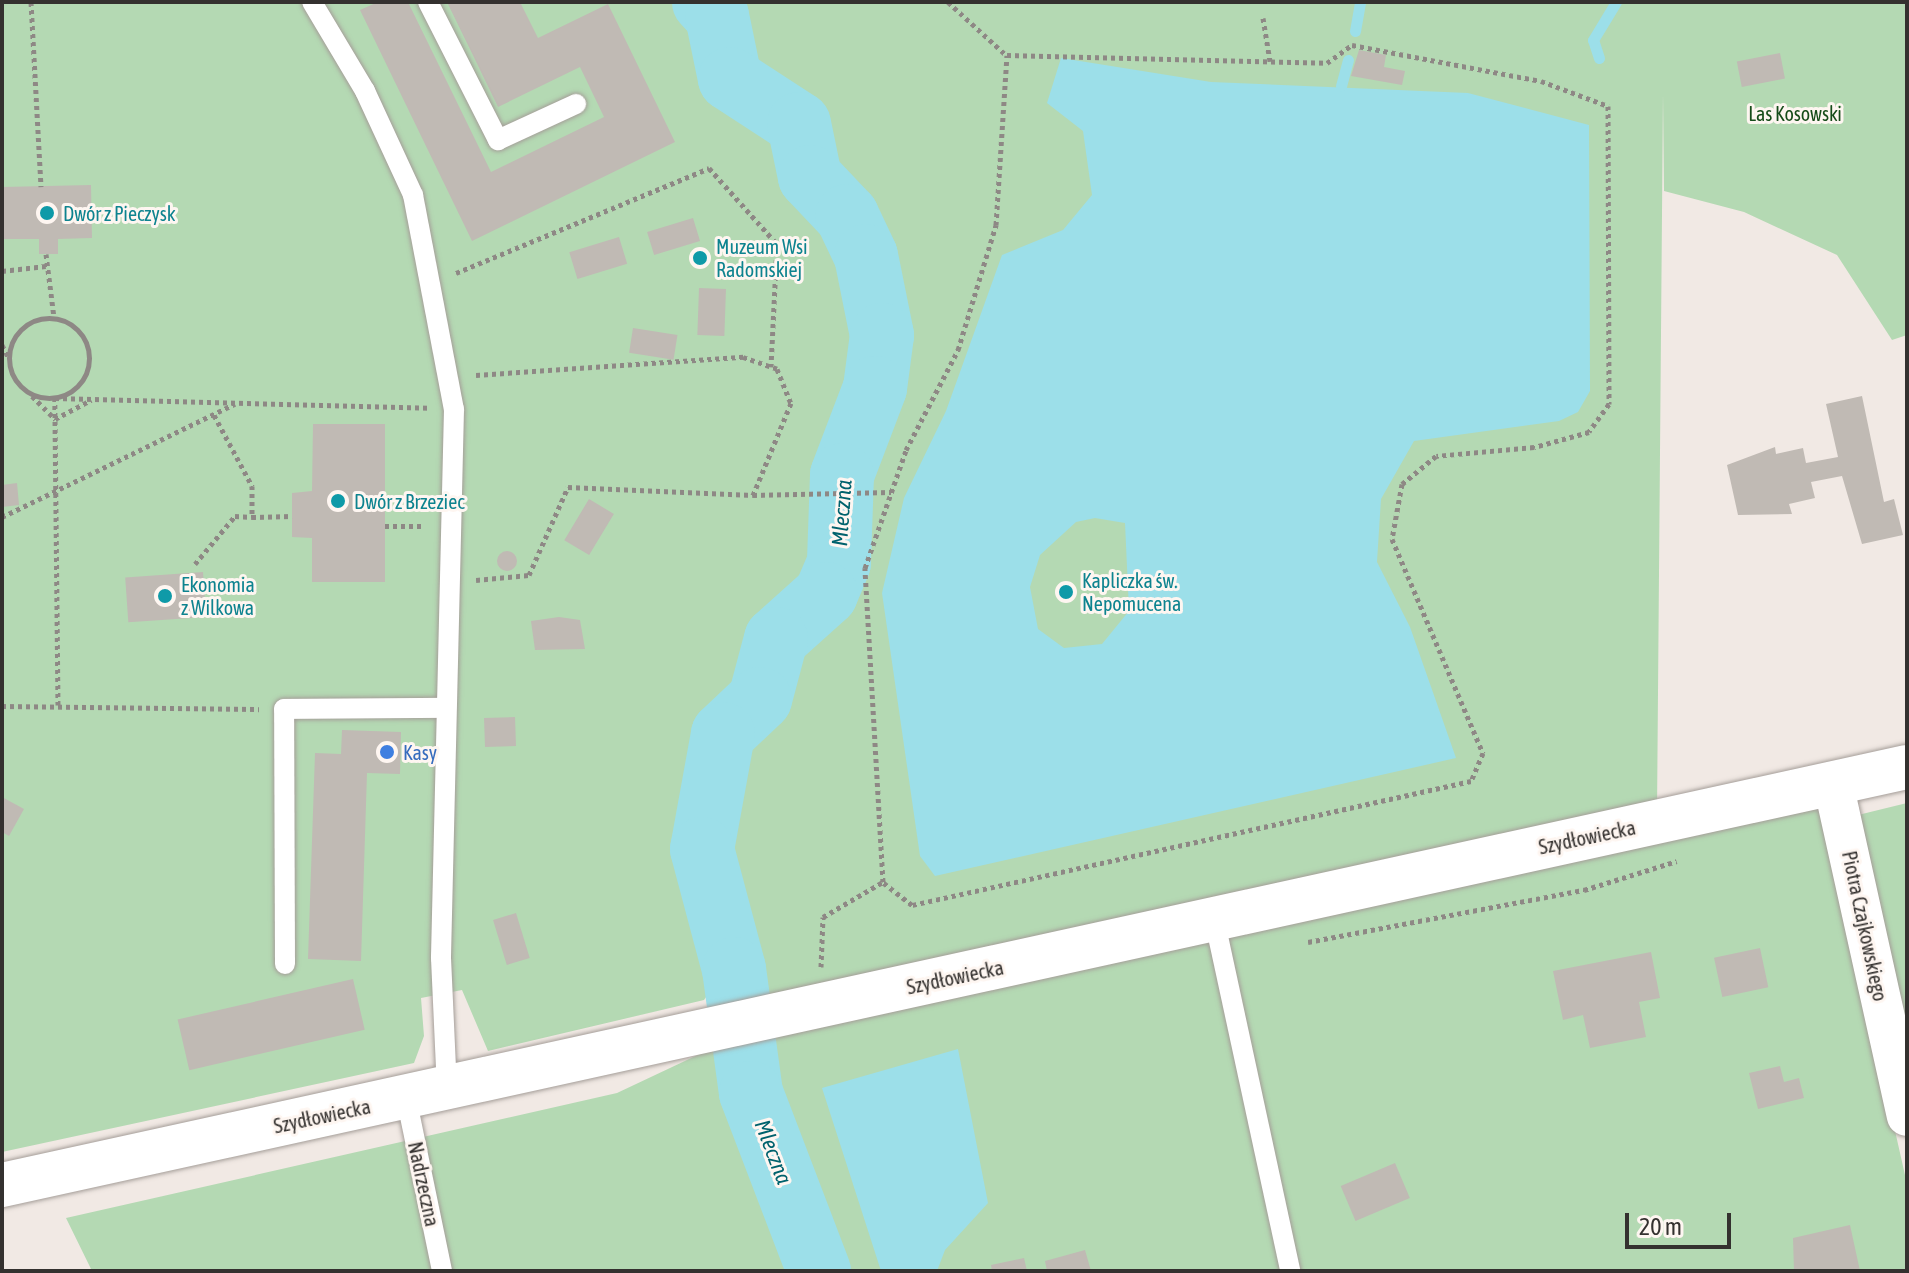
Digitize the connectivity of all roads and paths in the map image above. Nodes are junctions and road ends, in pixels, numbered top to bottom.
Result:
1 (31, 2) edge
2 (428, 2) edge
3 (948, 2) edge
4 (320, 4) edge
5 (1263, 18) dead end
6 (1007, 55) junction
7 (1270, 61) junction
8 (576, 104) dead end
9 (41, 187) dead end
10 (46, 254) dead end
11 (46, 266) junction
12 (2, 271) edge
13 (429, 284) junction
14 (54, 317) junction
15 (2, 345) edge
16 (9, 358) junction
17 (771, 367) junction
18 (447, 377) junction
19 (28, 392) junction
20 (55, 398) junction
21 (92, 399) junction
22 (236, 404) junction
23 (454, 409) junction
24 (214, 415) junction
25 (55, 419) junction
26 (891, 492) junction
27 (55, 495) junction
28 (753, 495) junction
29 (292, 516) dead end
30 (2, 517) edge
31 (252, 517) junction
32 (385, 526) dead end
33 (451, 526) junction
34 (195, 564) dead end
35 (449, 583) junction
36 (58, 705) junction
37 (2, 706) edge
38 (445, 708) junction
39 (284, 709) junction
40 (1907, 767) edge
41 (1833, 783) junction
42 (883, 882) junction
43 (1214, 918) junction
44 (285, 964) dead end
45 (799, 1011) junction
46 (426, 1093) junction
47 (1907, 1116) edge
48 (2, 1185) edge
49 (442, 1271) edge
50 (1290, 1271) edge

1 - 9 path
2 - 8 lane
3 - 6 path
4 - 13 lane, Nadrzeczna
5 - 7 path
6 - 7 path
6 - 26 path
7 - 42 path
10 - 11 path
11 - 12 path
11 - 14 path
13 - 17 path
13 - 18 lane, Nadrzeczna
14 - 16 path
14 - 20 path
15 - 16 path
16 - 19 path
17 - 18 path
17 - 28 path
18 - 23 lane, Nadrzeczna
19 - 20 path
19 - 25 path
20 - 21 path
20 - 25 path
21 - 22 path
21 - 25 path
22 - 23 path
22 - 24 path
23 - 33 lane, Nadrzeczna
24 - 27 path
24 - 31 path
25 - 27 path
26 - 28 path
26 - 42 path
27 - 30 path
27 - 36 path
28 - 35 path
29 - 31 path
31 - 34 path
32 - 33 path
33 - 35 lane, Nadrzeczna
35 - 38 lane, Nadrzeczna
36 - 37 path
36 - 39 path
38 - 39 lane
38 - 46 lane, Nadrzeczna
39 - 44 lane
40 - 41 street, Szydłowiecka
41 - 43 street, Szydłowiecka
41 - 47 street, Piotra Czajkowskiego
42 - 45 path
43 - 45 street, Szydłowiecka
43 - 50 lane
45 - 46 street, Szydłowiecka
46 - 48 street, Szydłowiecka
46 - 49 lane, Nadrzeczna

